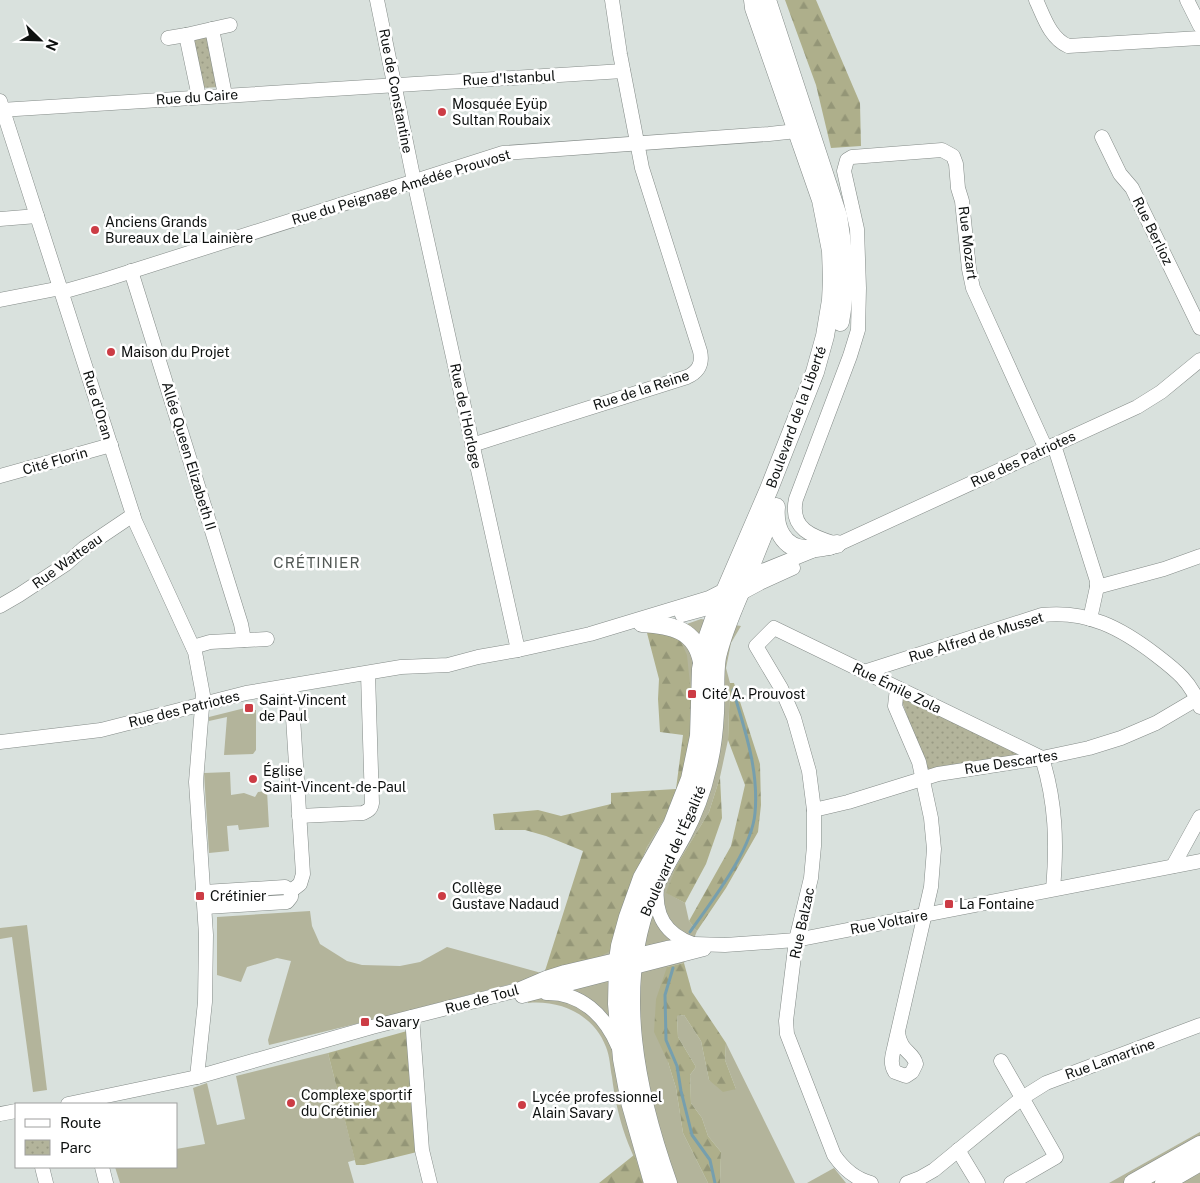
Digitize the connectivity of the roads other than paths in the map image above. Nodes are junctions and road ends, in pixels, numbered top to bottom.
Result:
1 (377, 0) edge
2 (612, 0) edge
3 (1036, 0) edge
4 (1188, 0) edge
5 (761, 5) edge
6 (230, 25) dead end
7 (1200, 26) edge
8 (212, 29) junction
9 (186, 35) junction
10 (168, 38) dead end
11 (1200, 38) edge
12 (623, 71) junction
13 (395, 85) junction
14 (225, 95) junction
15 (199, 97) junction
16 (1, 107) edge
17 (804, 130) junction
18 (1102, 137) dead end
19 (637, 143) junction
20 (852, 157) joint
21 (414, 181) junction
22 (37, 216) junction
23 (0, 219) edge
24 (131, 271) junction
25 (61, 290) junction
26 (0, 300) edge
27 (1200, 328) edge
28 (1200, 360) edge
29 (111, 445) junction
30 (472, 445) junction
31 (1050, 447) junction
32 (0, 476) edge
33 (799, 489) junction
34 (776, 504) junction
35 (133, 515) junction
36 (837, 544) junction
37 (1200, 556) edge
38 (745, 579) junction
39 (1097, 587) junction
40 (728, 597) junction
41 (0, 606) edge
42 (1090, 619) junction
43 (642, 623) junction
44 (618, 626) junction
45 (266, 639) dead end
46 (244, 640) junction
47 (756, 646) joint
48 (193, 647) junction
49 (518, 650) junction
50 (702, 663) junction
51 (864, 672) junction
52 (368, 674) junction
53 (291, 686) junction
54 (897, 688) junction
55 (1199, 701) edge
56 (203, 704) junction
57 (0, 742) edge
58 (1042, 758) junction
59 (923, 778) junction
60 (814, 810) junction
61 (299, 816) junction
62 (1200, 817) edge
63 (1200, 861) edge
64 (1173, 866) junction
65 (659, 876) junction
66 (1053, 889) junction
67 (291, 891) junction
68 (204, 892) junction
69 (205, 907) junction
70 (925, 915) junction
71 (796, 940) junction
72 (694, 944) junction
73 (725, 945) junction
74 (626, 964) junction
75 (527, 995) junction
76 (412, 1021) junction
77 (1200, 1025) edge
78 (898, 1033) dead end
79 (622, 1059) junction
80 (1001, 1061) dead end
81 (197, 1077) junction
82 (1022, 1098) junction
83 (84, 1103) edge
84 (15, 1111) edge
85 (0, 1114) edge
86 (1200, 1145) edge
87 (958, 1150) junction
88 (1200, 1162) edge
89 (42, 1168) edge
90 (102, 1168) edge
91 (46, 1183) edge
92 (106, 1183) edge
93 (430, 1183) edge
94 (653, 1183) edge
95 (668, 1183) edge
96 (871, 1183) edge
97 (907, 1183) edge
98 (978, 1183) edge
99 (1011, 1183) edge
100 (1133, 1183) edge
101 (1164, 1183) edge

1 - 13 street, Rue de Constantine
2 - 12 street, Rue de la Reine
3 - 11 street
4 - 7 street
5 - 17 main road, Boulevard de la Liberté
6 - 8 street
8 - 9 street
8 - 14 street
9 - 10 street
9 - 15 street
12 - 13 street, Rue d'Istanbul
12 - 19 street, Rue de la Reine
13 - 14 street, Rue du Caire
13 - 21 street, Rue de Constantine
14 - 15 street, Rue du Caire
15 - 16 street, Rue du Caire
16 - 22 street, Rue d'Oran
17 - 19 street, Rue du Peignage Amédée Prouvost
17 - 34 main road, Boulevard de la Liberté
17 - 40 main road, Boulevard de la Liberté
18 - 27 street, Rue Berlioz
19 - 21 street, Rue du Peignage Amédée Prouvost
19 - 30 street, Rue de la Reine
20 - 31 street, Rue Mozart
20 - 33 street, Boulevard de la Liberté
21 - 24 street, Rue du Peignage Amédée Prouvost
21 - 30 street, Rue de l'Horloge
22 - 23 street
22 - 25 street, Rue d'Oran
24 - 25 street, Rue du Peignage Amédée Prouvost
24 - 46 street, Allée Queen Elizabeth II
25 - 26 street, Rue du Peignage Amédée Prouvost
25 - 29 street, Rue d'Oran
28 - 31 street, Rue des Patriotes
29 - 32 street, Cité Florin
29 - 35 street, Rue d'Oran
30 - 49 street, Rue de l'Horloge
31 - 36 street, Rue des Patriotes
31 - 39 street
33 - 34 street, Boulevard de la Liberté
33 - 36 street, Boulevard de la Liberté
34 - 36 main road
34 - 38 main road, Boulevard de la Liberté
35 - 41 street, Rue Watteau
35 - 48 street, Rue d'Oran
36 - 38 street, Rue des Patriotes
36 - 40 street, Rue des Patriotes
37 - 39 street
38 - 40 main road, Boulevard de l'Égalité
39 - 42 street
40 - 43 street, Rue des Patriotes
40 - 44 street, Rue des Patriotes
40 - 50 main road, Boulevard de l'Égalité
40 - 65 main road, Boulevard de l'Égalité
42 - 51 street, Rue Alfred de Musset
42 - 55 street, Rue Alfred de Musset
43 - 44 street, Rue des Patriotes
43 - 50 main road
44 - 49 street, Rue des Patriotes
45 - 46 street
46 - 48 street
47 - 51 street, Rue Émile Zola
47 - 60 street, Rue Balzac
48 - 56 street, Rue d'Oran
49 - 52 street, Rue des Patriotes
50 - 74 main road, Boulevard de l'Égalité
51 - 54 street, Rue Émile Zola
52 - 53 street, Rue des Patriotes
52 - 61 street
53 - 56 street, Rue des Patriotes
53 - 61 street
54 - 58 street, Rue Émile Zola
54 - 59 street
55 - 58 street, Rue Descartes
56 - 57 street, Rue des Patriotes
56 - 68 street, Rue d'Oran
58 - 59 street, Rue Descartes
58 - 66 street
59 - 60 street, Rue Descartes
59 - 70 street
60 - 71 street, Rue Balzac
61 - 67 street
62 - 64 street
63 - 64 street, Rue Voltaire
64 - 66 street, Rue Voltaire
65 - 72 street
65 - 74 main road, Boulevard de l'Égalité
66 - 70 street, Rue Voltaire
67 - 68 street
67 - 69 street
68 - 69 street, Rue d'Oran
69 - 81 street, Rue d'Oran
70 - 71 street, Rue Voltaire
70 - 78 street
71 - 73 street, Rue Voltaire
71 - 96 street, Rue Balzac
72 - 73 street, Rue Voltaire
72 - 74 street, Rue Voltaire
73 - 74 street, Rue Voltaire
74 - 75 street, Rue de Toul
74 - 76 street, Rue de Toul
74 - 79 main road, Boulevard de l'Égalité
74 - 95 main road, Boulevard de l'Égalité
75 - 76 street, Rue de Toul
75 - 79 street, Rue de Toul
76 - 81 street, Rue de Toul
76 - 93 street
77 - 82 street, Rue Lamartine
79 - 94 main road, Boulevard de l'Égalité
80 - 82 street
81 - 83 street, Rue de Toul
82 - 87 street
82 - 99 street
84 - 85 street
86 - 100 main road
87 - 97 street
87 - 98 street
88 - 101 main road
89 - 91 street
90 - 92 street

